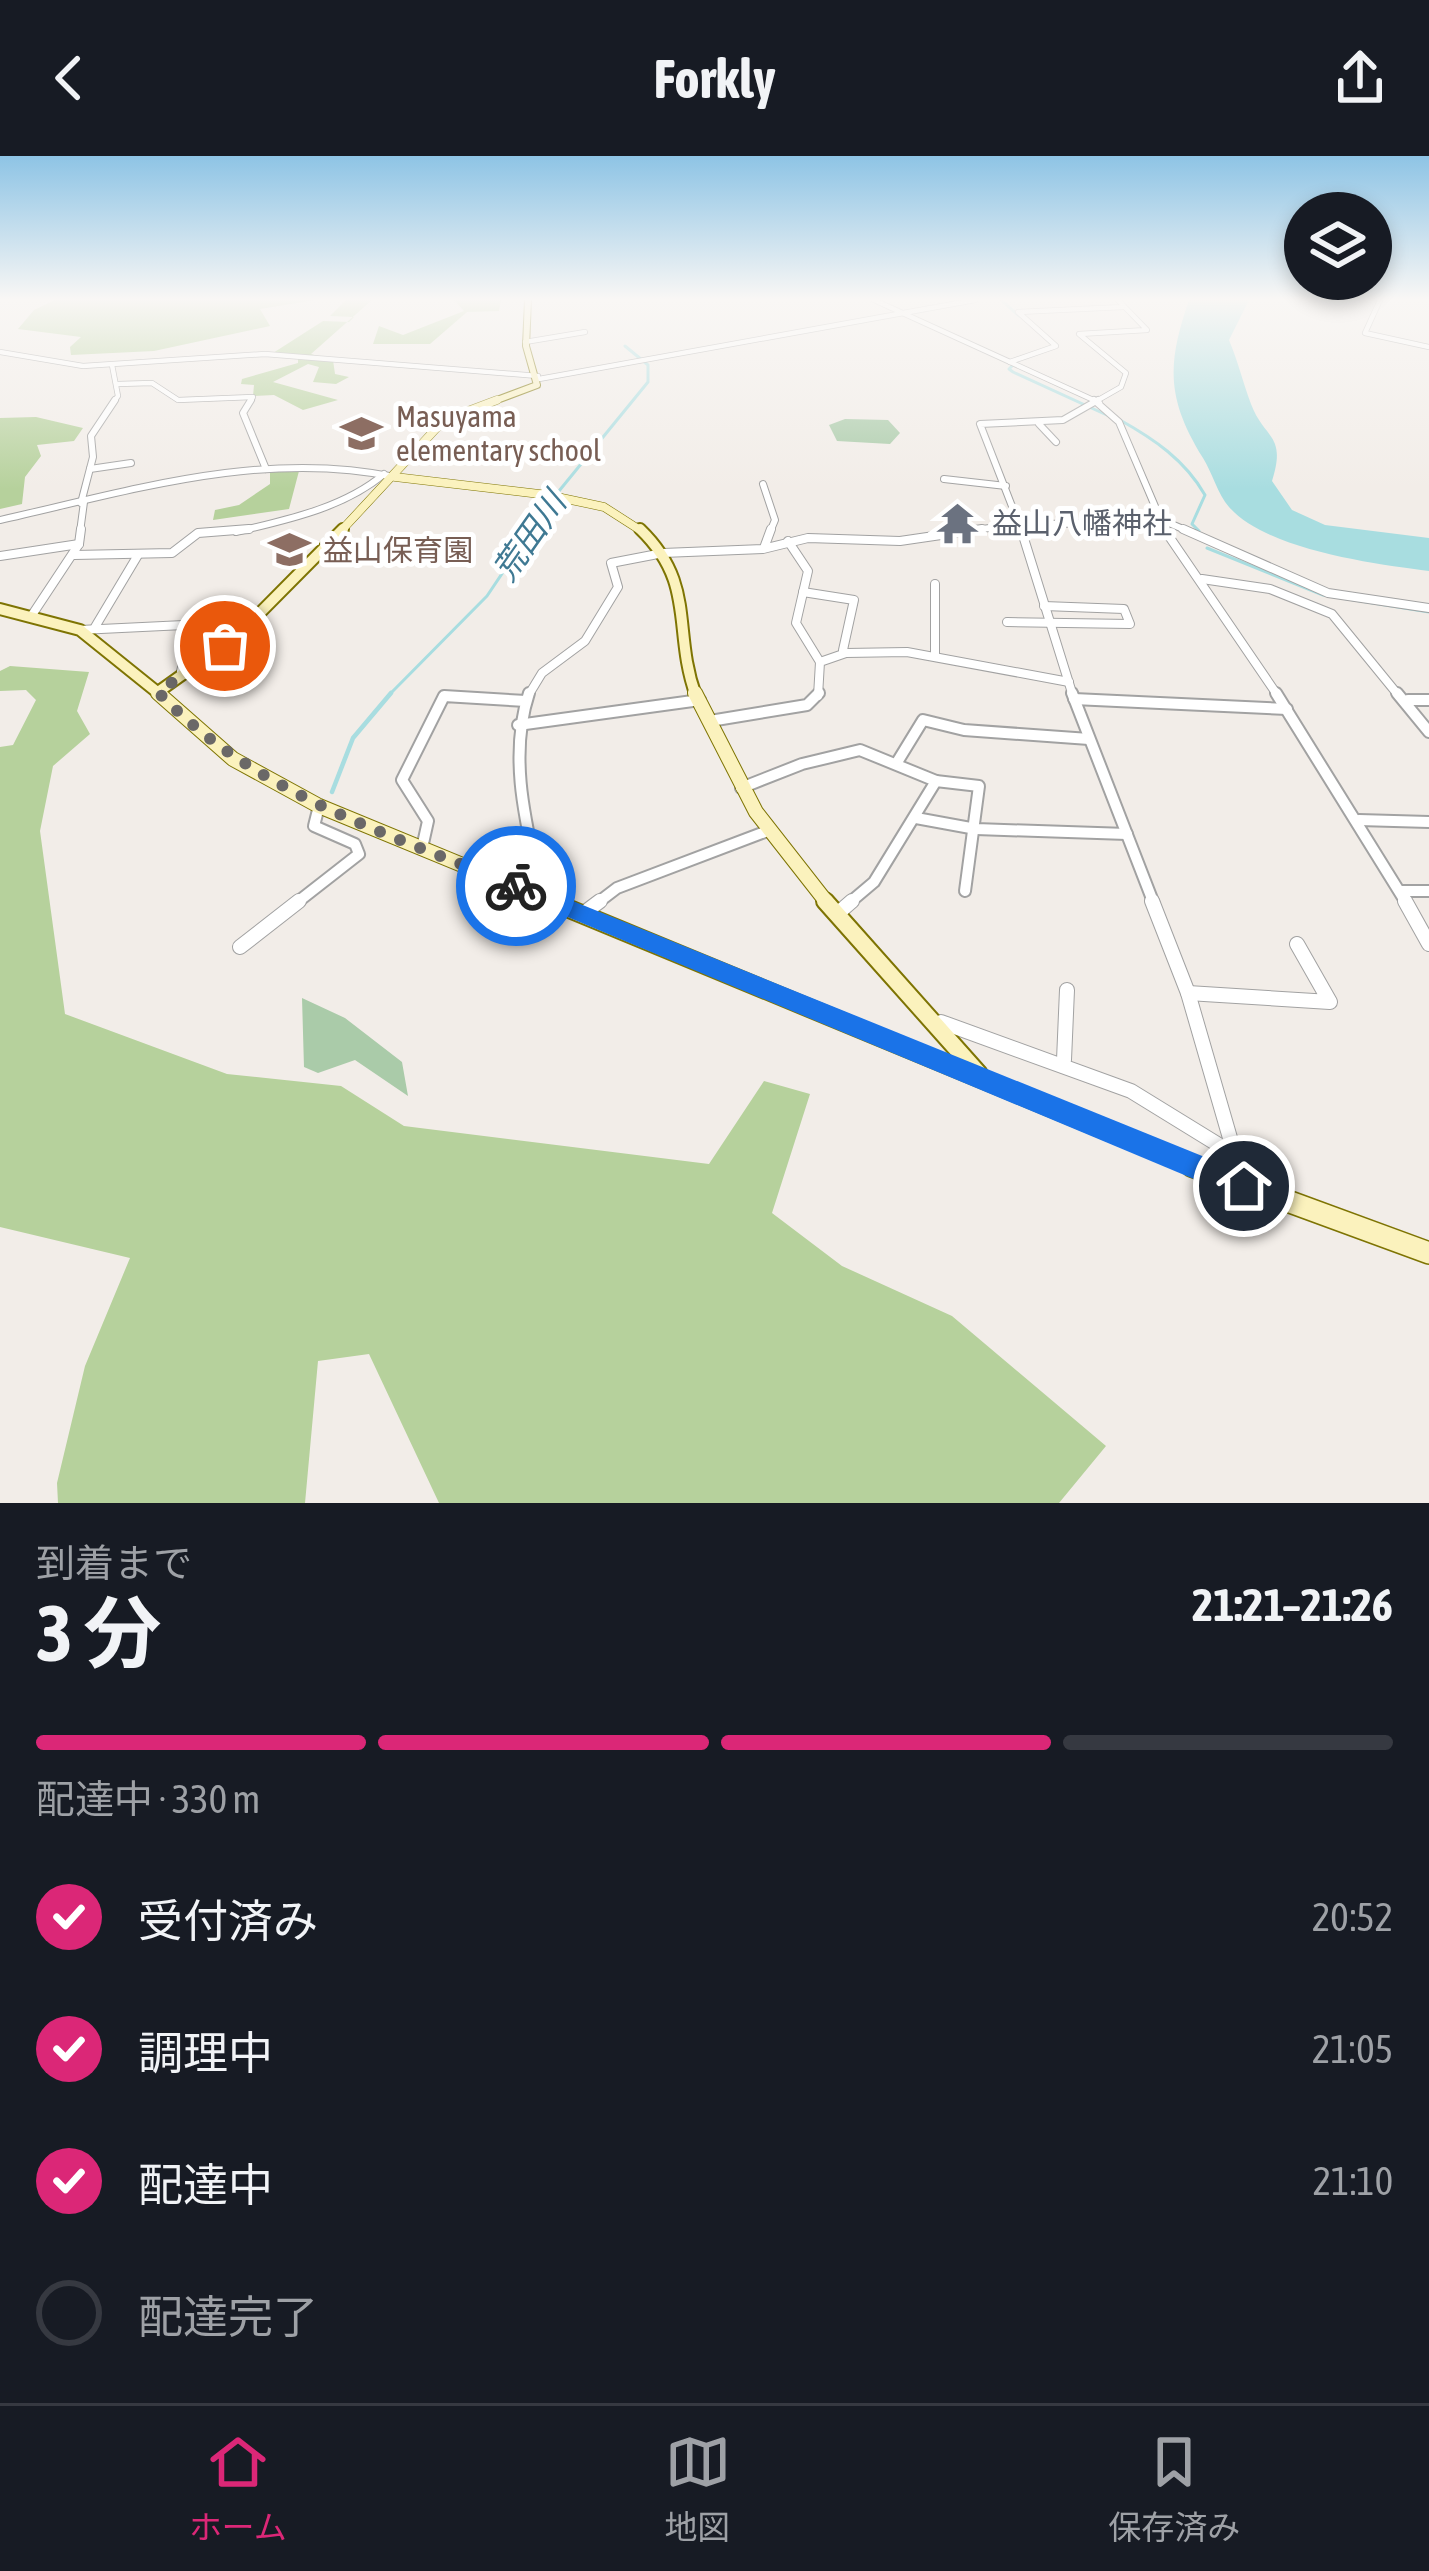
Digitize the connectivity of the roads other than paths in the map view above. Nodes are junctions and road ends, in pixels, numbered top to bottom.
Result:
1 (63, 363) edge
2 (142, 363) edge
3 (366, 363) edge
4 (533, 363) edge
5 (627, 363) edge
6 (1114, 363) edge
7 (1013, 364) edge
8 (112, 365) junction
9 (539, 378) junction
10 (118, 383) junction
11 (1090, 404) junction
12 (1036, 422) junction
13 (1056, 442) dead end
14 (131, 463) dead end
15 (266, 469) junction
16 (90, 470) junction
17 (390, 476) junction
18 (944, 479) dead end
19 (763, 484) dead end
20 (1006, 486) junction
21 (555, 496) junction
22 (82, 502) junction
23 (0, 520) edge
24 (1018, 524) junction
25 (1160, 524) junction
26 (788, 541) junction
27 (80, 544) junction
28 (763, 549) junction
29 (663, 553) junction
30 (74, 555) junction
31 (138, 555) junction
32 (0, 556) edge
33 (514, 569) dead end
34 (1202, 579) junction
35 (935, 584) dead end
36 (802, 592) junction
37 (1044, 606) junction
38 (1429, 608) edge
39 (0, 609) edge
40 (32, 615) junction
41 (1006, 622) dead end
42 (1049, 622) junction
43 (95, 627) junction
44 (80, 630) junction
45 (843, 650) junction
46 (935, 656) junction
47 (820, 662) junction
48 (187, 675) junction
49 (1069, 682) junction
50 (158, 692) junction
51 (1074, 698) junction
52 (526, 700) junction
53 (700, 700) junction
54 (1408, 700) junction
55 (1429, 700) edge
56 (1287, 709) junction
57 (710, 722) junction
58 (518, 725) junction
59 (1429, 732) edge
60 (1089, 739) junction
61 (896, 764) junction
62 (936, 781) junction
63 (741, 788) junction
64 (319, 806) junction
65 (916, 818) junction
66 (1359, 820) junction
67 (1429, 822) edge
68 (976, 829) junction
69 (770, 830) junction
70 (1126, 834) junction
71 (422, 848) junction
72 (965, 891) dead end
73 (1401, 891) junction
74 (1429, 892) edge
75 (542, 897) junction
76 (584, 913) junction
77 (837, 914) junction
78 (1297, 944) dead end
79 (1429, 944) edge
80 (240, 947) dead end
81 (1066, 990) dead end
82 (1188, 994) junction
83 (940, 1022) junction
84 (1064, 1060) junction
85 (981, 1076) junction
86 (1235, 1156) junction
87 (1244, 1186) junction
88 (1429, 1253) edge

1 - 8 street
2 - 8 street
3 - 9 street
4 - 9 street
5 - 9 street
6 - 11 street
7 - 11 street
8 - 10 street
9 - 17 street
10 - 15 street
10 - 16 street
11 - 12 street
11 - 25 street
12 - 13 street
12 - 20 street
14 - 16 street
15 - 17 street
15 - 22 street
16 - 22 street
17 - 21 street
17 - 31 street
17 - 48 street
18 - 20 street
19 - 28 street
20 - 24 street
21 - 29 street
21 - 33 street
22 - 23 street
22 - 27 street
24 - 25 street
24 - 26 street
24 - 37 street
25 - 34 street
25 - 38 street
26 - 28 street
26 - 36 street
27 - 30 street
27 - 32 street
28 - 29 street
29 - 52 street
29 - 53 street
30 - 31 street
30 - 40 street
31 - 43 street
34 - 54 street
34 - 56 street
35 - 46 street
36 - 45 street
36 - 47 street
37 - 42 street
37 - 42 street
39 - 40 street
40 - 44 street
41 - 42 street
42 - 49 street
43 - 44 street
43 - 48 street
44 - 50 street
45 - 46 street
45 - 47 street
46 - 49 street
47 - 57 street
48 - 50 street
49 - 51 street
50 - 64 street
51 - 56 street
51 - 60 street
52 - 58 street
52 - 71 street
53 - 57 street
53 - 58 street
54 - 55 street
54 - 59 street
56 - 66 street
57 - 63 street
58 - 75 street
60 - 61 street
60 - 70 street
61 - 62 street
61 - 63 street
62 - 65 street
62 - 68 street
63 - 69 street
64 - 71 street
64 - 80 street
65 - 68 street
65 - 77 street
66 - 67 street
66 - 73 street
68 - 70 street
68 - 72 street
69 - 76 street
69 - 77 street
70 - 82 street
71 - 75 street
73 - 74 street
73 - 79 street
75 - 76 street
76 - 85 street
77 - 83 street
78 - 82 street
81 - 84 street
82 - 86 street
83 - 84 street
83 - 85 street
84 - 86 street
85 - 87 street
86 - 87 street
87 - 88 street

